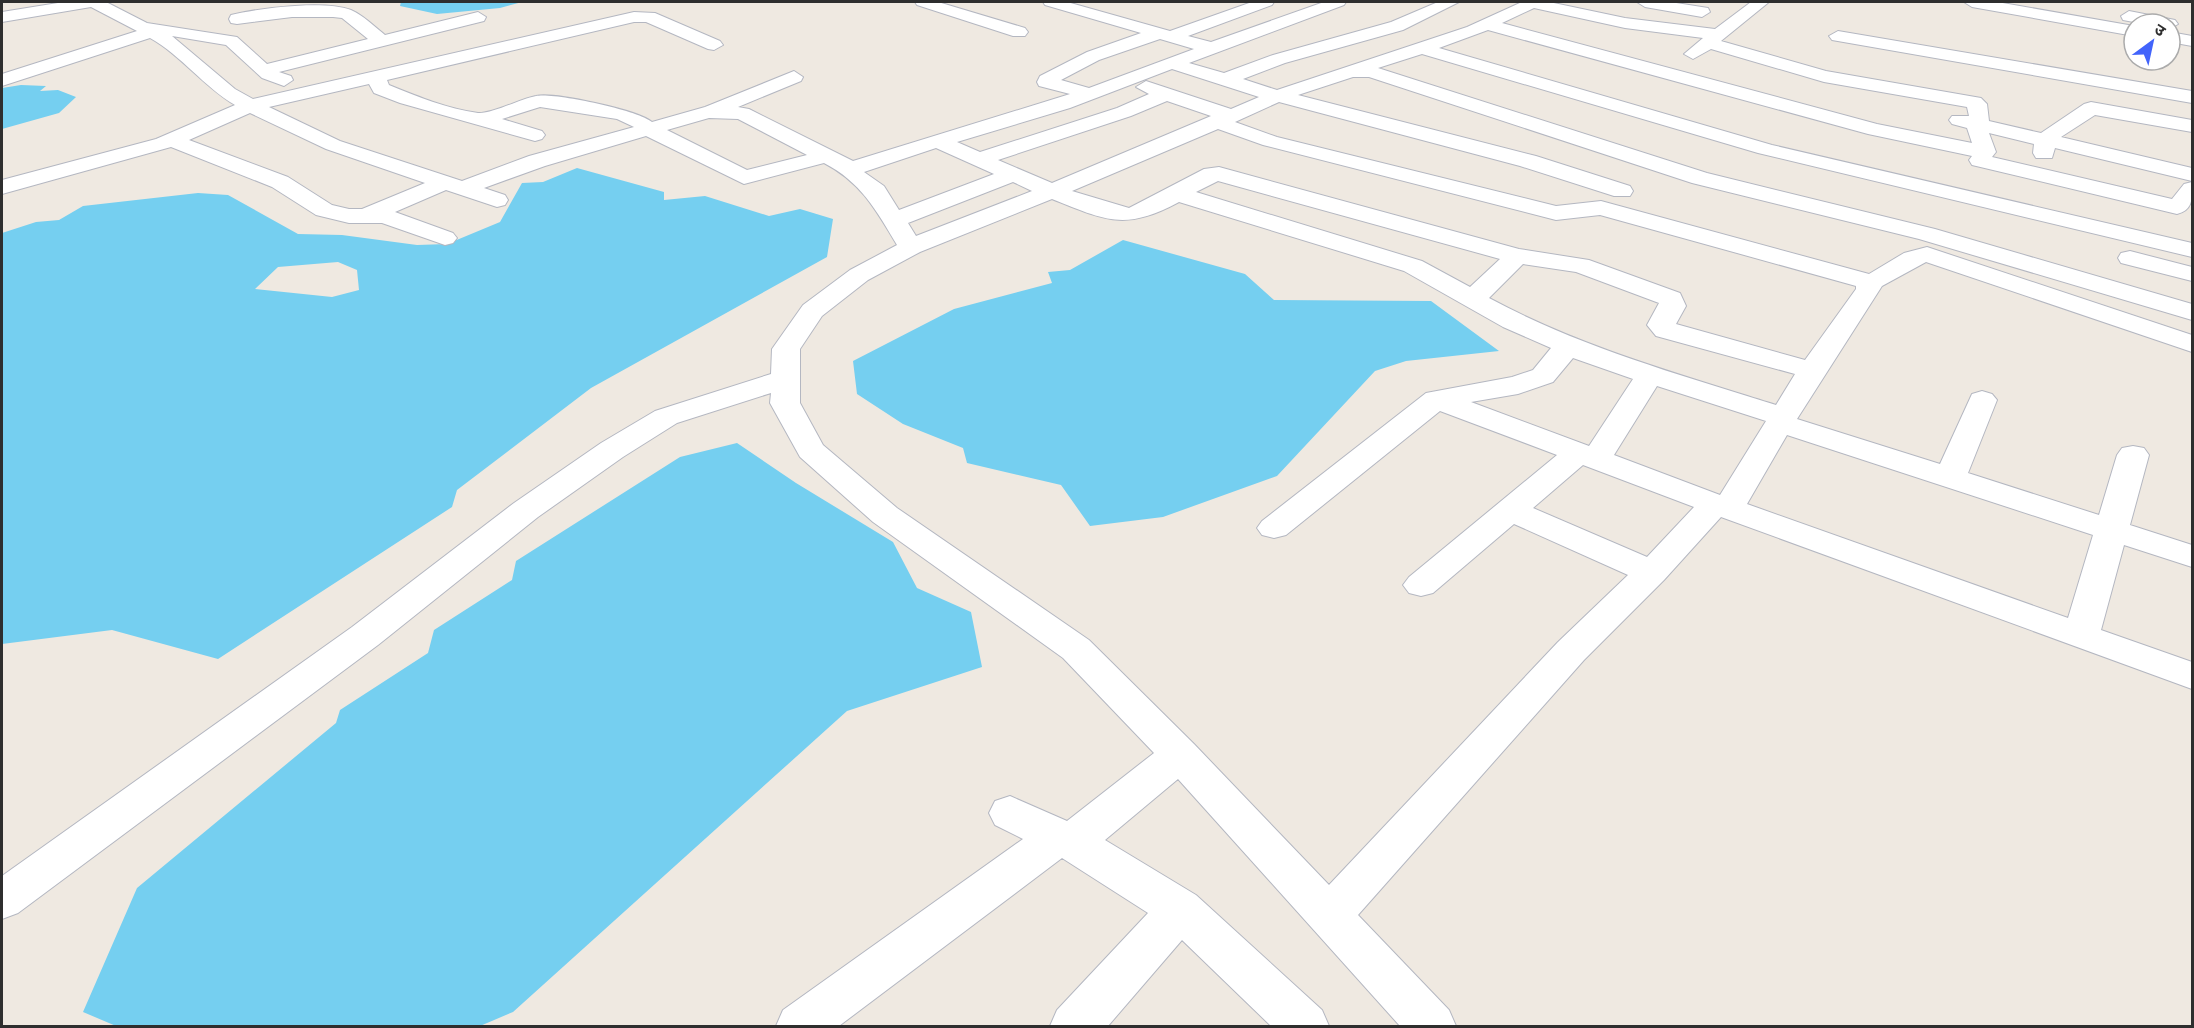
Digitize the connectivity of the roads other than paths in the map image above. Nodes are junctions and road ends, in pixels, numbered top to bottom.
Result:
1 (90, 2) edge
2 (95, 2) edge
3 (1051, 2) edge
4 (1266, 2) edge
5 (1338, 2) edge
6 (1452, 2) edge
7 (1535, 2) edge
8 (1645, 2) edge
9 (1761, 2) edge
10 (1972, 2) edge
11 (938, 3) edge
12 (1681, 4) edge
13 (1134, 5) dead end
14 (1402, 5) dead end
15 (1425, 12) junction
16 (1741, 14) junction
17 (1104, 16) junction
18 (1171, 16) dead end
19 (2, 17) edge
20 (237, 19) dead end
21 (2122, 23) edge
22 (1484, 25) junction
23 (1140, 27) junction
24 (145, 28) junction
25 (1019, 32) dead end
26 (1165, 34) junction
27 (1838, 36) dead end
28 (1712, 38) junction
29 (382, 41) junction
30 (714, 45) dead end
31 (1211, 48) junction
32 (1421, 48) junction
33 (1172, 63) junction
34 (264, 70) junction
35 (1351, 71) junction
36 (375, 75) junction
37 (794, 77) dead end
38 (298, 79) junction
39 (1222, 79) junction
40 (2, 80) edge
41 (1124, 80) junction
42 (228, 93) junction
43 (1087, 93) junction
44 (1169, 95) junction
45 (1277, 96) junction
46 (2193, 97) edge
47 (250, 106) junction
48 (708, 112) junction
49 (1221, 118) junction
50 (482, 119) junction
51 (1976, 124) junction
52 (2193, 126) edge
53 (648, 129) junction
54 (535, 135) dead end
55 (168, 139) junction
56 (2045, 139) junction
57 (938, 141) junction
58 (826, 156) junction
59 (1983, 156) junction
60 (979, 159) junction
61 (1657, 165) junction
62 (852, 169) junction
63 (1014, 174) junction
64 (2044, 176) junction
65 (2190, 179) edge
66 (455, 185) junction
67 (2, 187) edge
68 (1053, 190) junction
69 (1622, 191) junction
70 (1174, 193) junction
71 (1942, 193) junction
72 (498, 200) dead end
73 (1600, 208) junction
74 (368, 215) junction
75 (903, 233) junction
76 (445, 238) dead end
77 (2193, 250) edge
78 (1517, 256) junction
79 (2193, 274) edge
80 (1869, 282) junction
81 (1472, 300) junction
82 (2193, 312) edge
83 (2193, 344) edge
84 (1568, 346) junction
85 (1812, 370) junction
86 (1649, 376) junction
87 (785, 379) junction
88 (1436, 399) junction
89 (1982, 400) dead end
90 (1781, 420) junction
91 (2133, 455) dead end
92 (1587, 456) junction
93 (1950, 478) junction
94 (1721, 506) junction
95 (1510, 510) junction
96 (1274, 528) dead end
97 (2110, 530) junction
98 (2193, 556) edge
99 (1652, 572) junction
100 (1420, 585) dead end
101 (2081, 635) junction
102 (2193, 676) edge
103 (1180, 755) junction
104 (1010, 813) dead end
105 (1065, 840) junction
106 (2, 900) edge
107 (1180, 909) junction
108 (1329, 916) junction
109 (801, 1026) edge
110 (1075, 1026) edge
111 (1304, 1026) edge
112 (1431, 1026) edge

1 - 19 street
2 - 24 street
3 - 17 street
4 - 26 street
5 - 31 street
6 - 15 street
7 - 22 street
7 - 28 street
8 - 12 street
9 - 16 street
10 - 21 street
11 - 25 street
12 - 16 street
13 - 17 street
14 - 15 street
15 - 22 street
15 - 39 street
16 - 28 street
17 - 23 street
18 - 23 street
20 - 29 street
22 - 32 street
22 - 59 street
23 - 26 street
24 - 34 street
24 - 40 street
24 - 42 street
26 - 31 street
26 - 43 street
27 - 46 street
28 - 51 street
28 - 51 street
29 - 34 street
29 - 38 street
30 - 36 street
31 - 33 street
32 - 35 street
32 - 71 street
33 - 39 street
33 - 41 street
34 - 38 street
35 - 45 street
35 - 61 street
36 - 47 street
36 - 50 street
37 - 48 street
38 - 42 street
39 - 44 street
39 - 45 street
41 - 43 street
41 - 44 street
42 - 47 street
43 - 57 street
44 - 49 street
44 - 60 street
45 - 49 street
45 - 69 street
47 - 55 street
47 - 66 street
48 - 53 street
48 - 58 street
49 - 68 street
49 - 73 street
50 - 53 street
50 - 54 street
51 - 56 street
51 - 59 street
52 - 56 street
53 - 58 street
53 - 66 street
55 - 67 street
55 - 74 street
56 - 64 street
56 - 65 street
57 - 60 street
57 - 62 street
58 - 62 street
59 - 64 street
59 - 71 street
60 - 63 street
61 - 69 street
61 - 82 street
62 - 75 street
63 - 68 street
63 - 75 street
64 - 65 street
66 - 72 street
66 - 74 street
68 - 70 street
68 - 75 street
69 - 73 street
70 - 78 street
70 - 81 street
71 - 77 street
71 - 79 street
73 - 80 street
74 - 76 street
75 - 87 street
78 - 81 street
78 - 85 street
80 - 83 street
80 - 85 street
81 - 84 street
84 - 86 street
84 - 88 street
85 - 90 street
86 - 90 street
86 - 92 street
87 - 103 street
87 - 106 street
88 - 92 street
88 - 96 street
89 - 93 street
90 - 93 street
90 - 94 street
91 - 97 street
92 - 94 street
92 - 95 street
93 - 97 street
94 - 99 street
94 - 101 street
95 - 99 street
95 - 100 street
97 - 98 street
97 - 101 street
99 - 108 street
101 - 102 street
103 - 105 street
103 - 108 street
104 - 105 street
105 - 107 street
105 - 109 street
107 - 110 street
107 - 111 street
108 - 112 street

